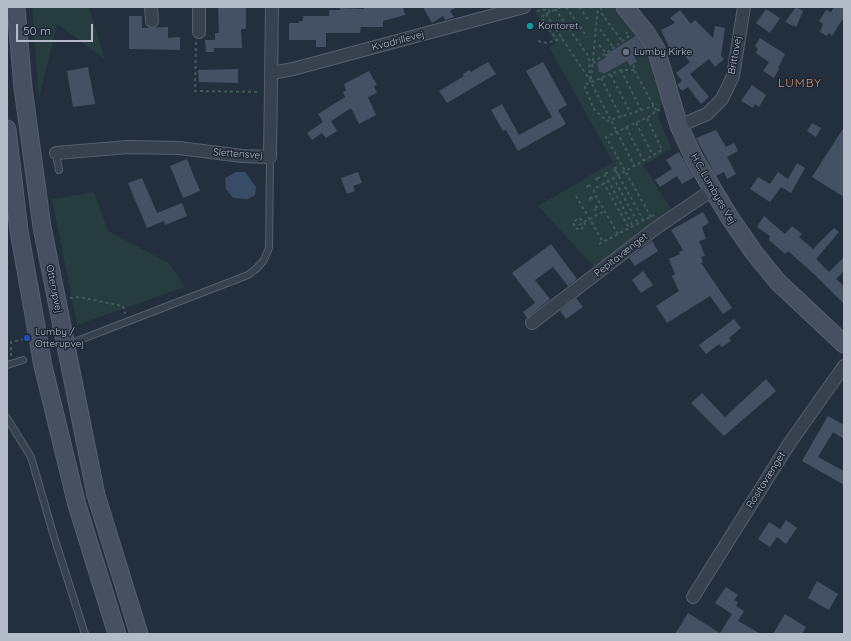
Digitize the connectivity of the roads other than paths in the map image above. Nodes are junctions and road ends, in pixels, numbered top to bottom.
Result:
1 (16, 7) edge
2 (151, 7) edge
3 (199, 7) edge
4 (272, 7) edge
5 (524, 7) edge
6 (625, 7) edge
7 (744, 7) edge
8 (152, 21) dead end
9 (199, 32) road end
10 (272, 73) junction
11 (679, 126) junction
12 (7, 129) edge
13 (56, 153) joint
14 (270, 157) junction
15 (59, 170) dead end
16 (712, 190) junction
17 (532, 323) dead end
18 (77, 341) dead end
19 (844, 344) edge
20 (24, 360) dead end
21 (10, 364) edge
22 (844, 366) edge
23 (7, 418) edge
24 (693, 597) dead end
25 (85, 634) edge
26 (117, 634) edge
27 (139, 634) edge

1 - 27 main road, Otterupvej
2 - 8 street
3 - 9 street
4 - 10 street, Slettensvej
5 - 10 street, Kvadrillevej
6 - 11 main road, H.C. Lumbyes Vej
7 - 11 street, Brittavej
10 - 14 street, Slettensvej
11 - 16 main road, H.C. Lumbyes Vej
12 - 26 main road
13 - 14 street, Slettensvej
13 - 15 lane
14 - 18 lane
16 - 17 street, Pepitavænget
16 - 19 main road, H.C. Lumbyes Vej
20 - 21 lane
22 - 24 street, Rositavænget
23 - 25 lane

